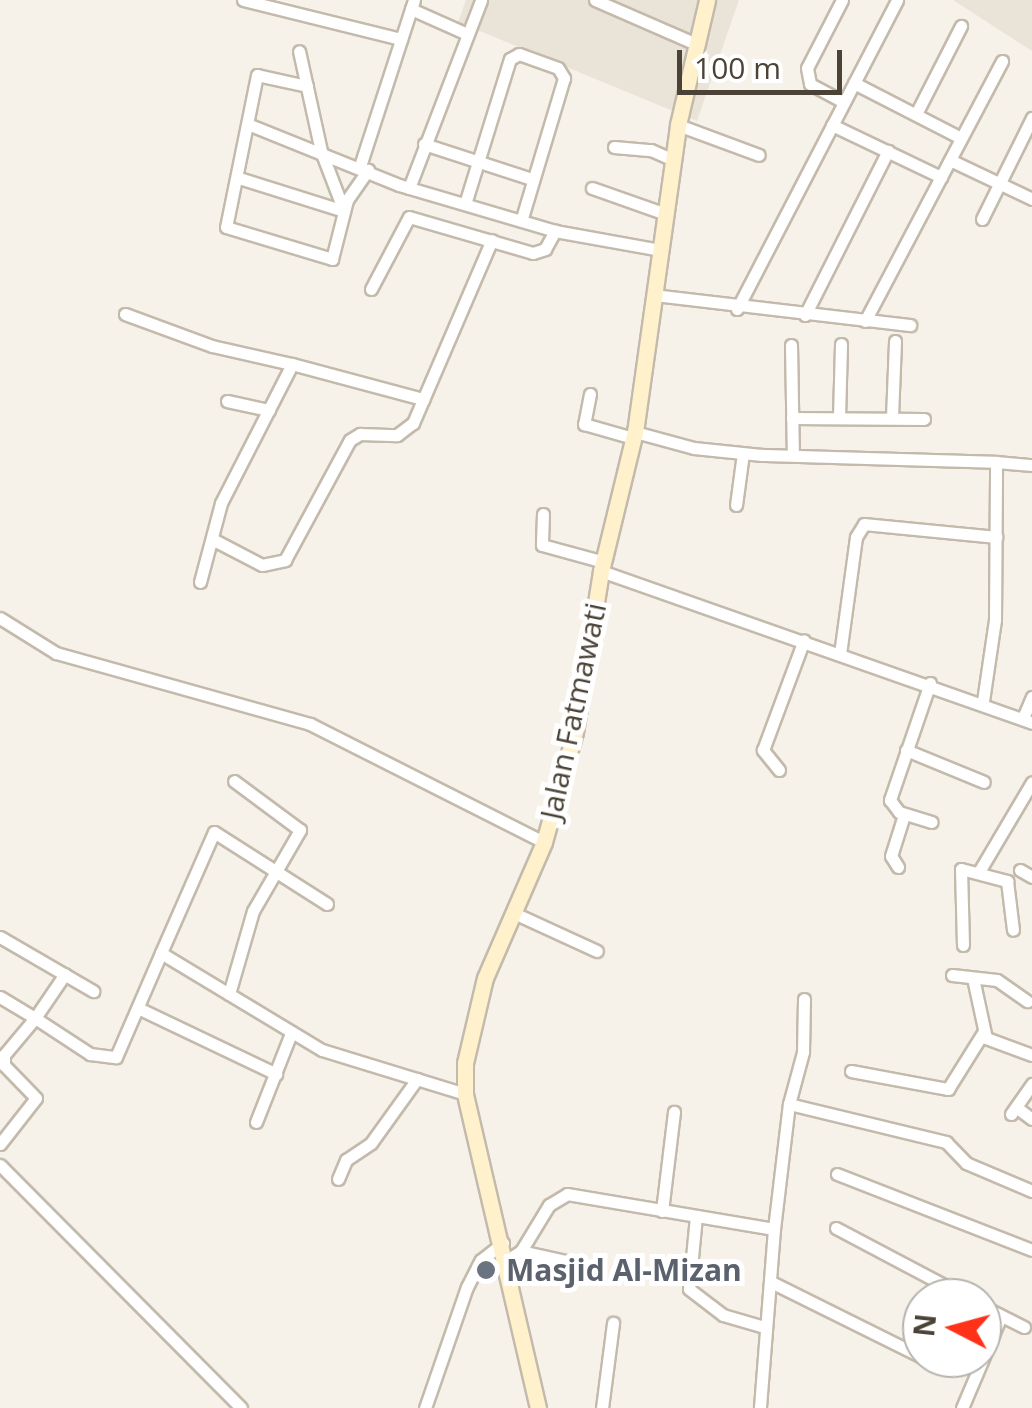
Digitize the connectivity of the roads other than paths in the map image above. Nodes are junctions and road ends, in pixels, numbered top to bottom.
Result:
1 (243, 0) edge
2 (481, 0) edge
3 (595, 0) edge
4 (707, 0) edge
5 (842, 0) edge
6 (897, 0) edge
7 (412, 5) edge
8 (961, 26) dead end
9 (465, 33) junction
10 (401, 39) junction
11 (696, 44) junction
12 (299, 51) dead end
13 (1002, 61) dead end
14 (854, 82) junction
15 (306, 86) junction
16 (844, 102) junction
17 (916, 114) junction
18 (1032, 118) edge
19 (250, 125) junction
20 (678, 125) junction
21 (832, 125) junction
22 (961, 138) junction
23 (424, 144) junction
24 (614, 146) dead end
25 (321, 150) junction
26 (888, 151) junction
27 (759, 154) dead end
28 (672, 160) junction
29 (950, 160) junction
30 (480, 162) junction
31 (364, 168) junction
32 (941, 177) junction
33 (239, 178) junction
34 (532, 180) junction
35 (998, 184) junction
36 (408, 188) junction
37 (592, 188) dead end
38 (1032, 199) edge
39 (465, 204) junction
40 (344, 211) junction
41 (666, 214) junction
42 (982, 219) dead end
43 (521, 221) junction
44 (555, 231) junction
45 (492, 240) junction
46 (660, 250) junction
47 (370, 288) dead end
48 (654, 295) junction
49 (737, 309) junction
50 (125, 314) dead end
51 (806, 315) junction
52 (866, 321) junction
53 (910, 325) dead end
54 (895, 341) dead end
55 (841, 344) dead end
56 (790, 345) dead end
57 (292, 364) junction
58 (590, 394) dead end
59 (422, 399) junction
60 (227, 401) dead end
61 (269, 410) junction
62 (839, 417) junction
63 (792, 418) junction
64 (892, 418) junction
65 (924, 419) dead end
66 (634, 435) junction
67 (743, 453) junction
68 (793, 455) junction
69 (996, 462) junction
70 (1032, 465) edge
71 (736, 505) dead end
72 (544, 514) dead end
73 (996, 537) junction
74 (212, 539) junction
75 (602, 566) junction
76 (200, 582) dead end
77 (0, 618) edge
78 (804, 640) junction
79 (840, 654) junction
80 (930, 683) junction
81 (1032, 697) edge
82 (983, 701) junction
83 (1027, 721) edge
84 (906, 750) junction
85 (779, 770) dead end
86 (234, 781) dead end
87 (984, 782) dead end
88 (1032, 782) edge
89 (904, 815) junction
90 (932, 822) dead end
91 (544, 842) junction
92 (898, 867) dead end
93 (275, 870) junction
94 (980, 870) junction
95 (327, 904) dead end
96 (514, 913) junction
97 (1013, 930) dead end
98 (0, 937) edge
99 (963, 945) dead end
100 (597, 951) dead end
101 (161, 953) junction
102 (65, 974) junction
103 (952, 975) dead end
104 (973, 978) junction
105 (93, 991) dead end
106 (229, 994) junction
107 (0, 997) edge
108 (804, 999) dead end
109 (1027, 1001) dead end
110 (140, 1009) junction
111 (35, 1018) junction
112 (982, 1033) junction
113 (292, 1034) junction
114 (1032, 1054) edge
115 (2, 1065) edge
116 (852, 1071) dead end
117 (276, 1074) junction
118 (417, 1078) junction
119 (1032, 1084) edge
120 (465, 1094) junction
121 (789, 1104) junction
122 (674, 1112) dead end
123 (1032, 1118) edge
124 (256, 1122) dead end
125 (0, 1144) edge
126 (0, 1165) edge
127 (837, 1174) dead end
128 (338, 1179) dead end
129 (1032, 1191) edge
130 (662, 1211) junction
131 (696, 1216) junction
132 (836, 1228) dead end
133 (774, 1229) junction
134 (503, 1243) junction
135 (1032, 1250) edge
136 (514, 1256) junction
137 (578, 1264) dead end
138 (930, 1278) edge
139 (772, 1282) junction
140 (1002, 1316) edge
141 (613, 1323) dead end
142 (1024, 1327) dead end
143 (764, 1328) junction
144 (902, 1347) edge
145 (975, 1378) edge
146 (241, 1408) edge
147 (425, 1408) edge
148 (538, 1408) edge
149 (602, 1408) edge
150 (760, 1408) edge
151 (962, 1408) edge

1 - 10 street
2 - 9 street
3 - 11 street
4 - 11 street, Jalan Fatmawati
5 - 16 street
6 - 14 street
7 - 9 street
7 - 10 street
8 - 17 street
9 - 23 street
10 - 31 street
11 - 20 street, Jalan Fatmawati
12 - 15 street
13 - 22 street
14 - 16 street
14 - 17 street
15 - 19 street
15 - 25 street
16 - 21 street
17 - 22 street
18 - 35 street
19 - 25 street
19 - 33 street
20 - 27 street
20 - 28 street, Jalan Fatmawati
21 - 26 street
21 - 49 street
22 - 29 street
23 - 30 street
23 - 36 street
24 - 28 street
25 - 31 street
25 - 40 street
26 - 32 street
26 - 51 street
28 - 41 street, Jalan Fatmawati
29 - 32 street
29 - 35 street
30 - 34 street
30 - 34 street
30 - 39 street
31 - 36 street
31 - 40 street
32 - 52 street
33 - 40 street
33 - 40 street
34 - 43 street
35 - 38 street
35 - 42 street
36 - 39 street
37 - 41 street
39 - 43 street
41 - 46 street, Jalan Fatmawati
43 - 44 street
44 - 45 street
44 - 46 street
45 - 47 street
45 - 59 street
46 - 48 street, Jalan Fatmawati
48 - 49 street
48 - 66 street, Jalan Fatmawati
49 - 51 street
50 - 57 street
51 - 52 street
52 - 53 street
54 - 64 street
55 - 62 street
56 - 63 street
57 - 59 street
57 - 61 street
58 - 66 street
59 - 74 street
60 - 61 street
61 - 74 street
62 - 63 street
62 - 64 street
63 - 68 street
64 - 65 street
66 - 67 street
66 - 75 street, Jalan Fatmawati
67 - 68 street
67 - 71 street
68 - 69 street
69 - 70 street
69 - 73 street
72 - 75 street
73 - 79 street
73 - 82 street
74 - 76 street
75 - 78 street
75 - 91 street, Jalan Fatmawati
77 - 91 street
78 - 79 street
78 - 85 street
79 - 80 street
80 - 82 street
80 - 84 street
81 - 83 street
82 - 83 street
84 - 87 street
84 - 89 street
86 - 93 street
88 - 94 street
89 - 90 street
89 - 92 street
91 - 96 street, Jalan Fatmawati
93 - 95 street
93 - 101 street
93 - 106 street
94 - 97 street
94 - 99 street
96 - 100 street
96 - 120 street, Jalan Fatmawati
98 - 102 street
101 - 106 street
101 - 110 street
102 - 105 street
102 - 111 street
103 - 104 street
104 - 109 street
104 - 112 street
106 - 113 street
107 - 111 street
108 - 121 street
110 - 111 street
110 - 117 street
111 - 115 street
112 - 114 street
112 - 116 street
113 - 117 street
113 - 118 street
115 - 125 street
117 - 124 street
118 - 120 street
118 - 128 street
119 - 123 street
120 - 134 street, Jalan Fatmawati
121 - 129 street
121 - 133 street
122 - 130 street
126 - 146 street
127 - 135 street
130 - 131 street
130 - 136 street
131 - 133 street
131 - 143 street
132 - 138 street
133 - 139 street
134 - 136 street, Jalan Fatmawati
134 - 147 street
136 - 137 street
136 - 148 street, Jalan Fatmawati
139 - 143 street
139 - 144 street
140 - 142 street
141 - 149 street
143 - 150 street
145 - 151 street

